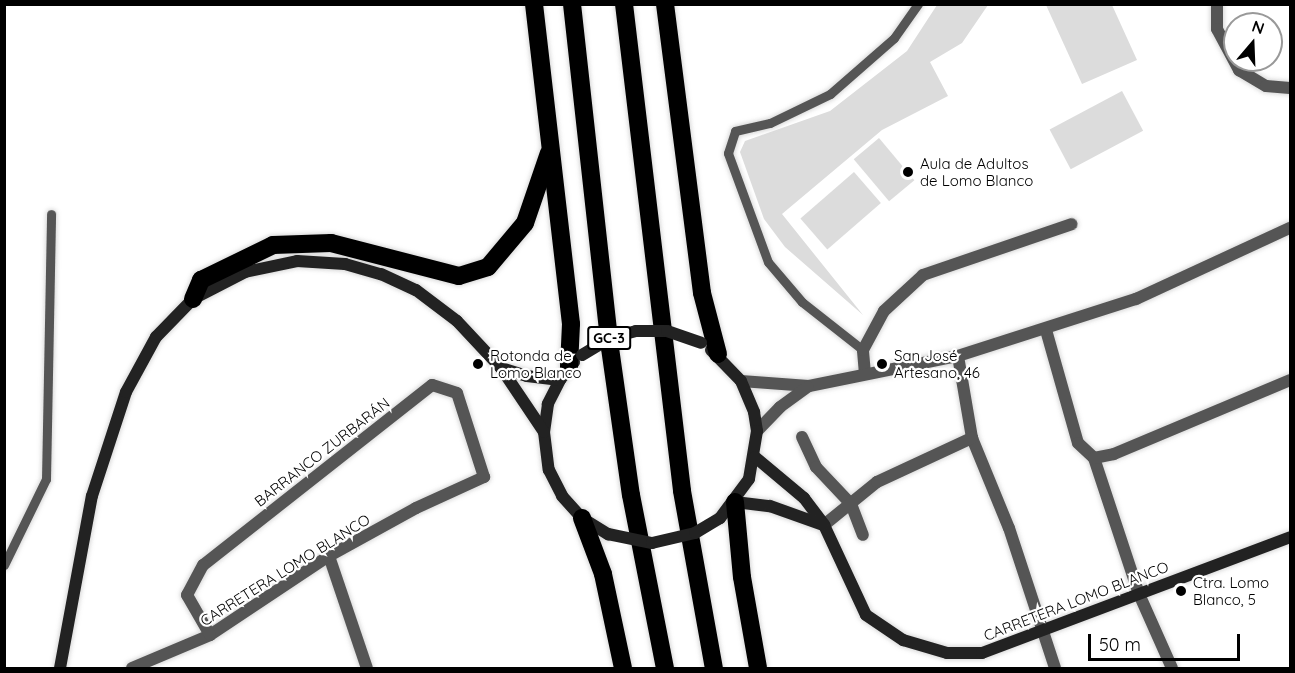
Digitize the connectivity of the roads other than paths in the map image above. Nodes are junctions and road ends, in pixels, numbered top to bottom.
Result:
1 (534, 4) edge
2 (572, 4) edge
3 (624, 4) edge
4 (665, 4) edge
5 (918, 4) edge
6 (1217, 4) edge
7 (1290, 88) edge
8 (549, 153) junction
9 (51, 214) dead end
10 (1072, 224) dead end
11 (1290, 228) edge
12 (193, 299) junction
13 (1046, 330) junction
14 (863, 350) junction
15 (718, 354) junction
16 (958, 356) junction
17 (570, 367) junction
18 (501, 368) junction
19 (865, 374) junction
20 (1290, 380) edge
21 (741, 381) junction
22 (809, 386) junction
23 (757, 431) junction
24 (544, 432) junction
25 (802, 437) dead end
26 (972, 438) junction
27 (755, 457) junction
28 (1094, 458) junction
29 (484, 477) joint
30 (735, 502) junction
31 (851, 504) junction
32 (582, 518) junction
33 (824, 525) junction
34 (1289, 534) edge
35 (863, 535) dead end
36 (329, 556) junction
37 (4, 566) edge
38 (1139, 594) junction
39 (1041, 632) junction
40 (210, 635) junction
41 (60, 669) edge
42 (132, 669) edge
43 (367, 669) edge
44 (623, 669) edge
45 (665, 669) edge
46 (714, 669) edge
47 (758, 669) edge
48 (1054, 669) edge
49 (1172, 669) edge

1 - 8 highway
2 - 45 highway, GC-3
3 - 46 highway
4 - 15 highway
5 - 14 lane
6 - 7 street
8 - 12 highway
8 - 17 highway
9 - 37 lane
10 - 14 street
11 - 13 street
12 - 18 street
12 - 41 street
13 - 16 street
13 - 28 street
14 - 19 street
15 - 17 street, bridge
15 - 21 street
16 - 19 street
16 - 26 street
17 - 18 street
17 - 24 street
18 - 24 street
19 - 22 street
20 - 28 street
21 - 22 street
21 - 23 street
22 - 23 street
23 - 27 street
24 - 32 street
25 - 31 street
26 - 31 street
26 - 39 street
27 - 30 street
27 - 33 street, CARRETERA LOMO BLANCO
28 - 38 street
29 - 36 street, CARRETERA LOMO BLANCO
29 - 40 street, BARRANCO ZURBARÁN
30 - 32 street, bridge
30 - 33 street
30 - 47 highway
31 - 33 street
31 - 35 street
32 - 44 highway
33 - 39 street, CARRETERA LOMO BLANCO
34 - 38 street, CARRETERA LOMO BLANCO
36 - 40 street, CARRETERA LOMO BLANCO
36 - 43 street
38 - 39 street, CARRETERA LOMO BLANCO
38 - 49 street
39 - 48 street
40 - 42 street, CARRETERA LOMO BLANCO

